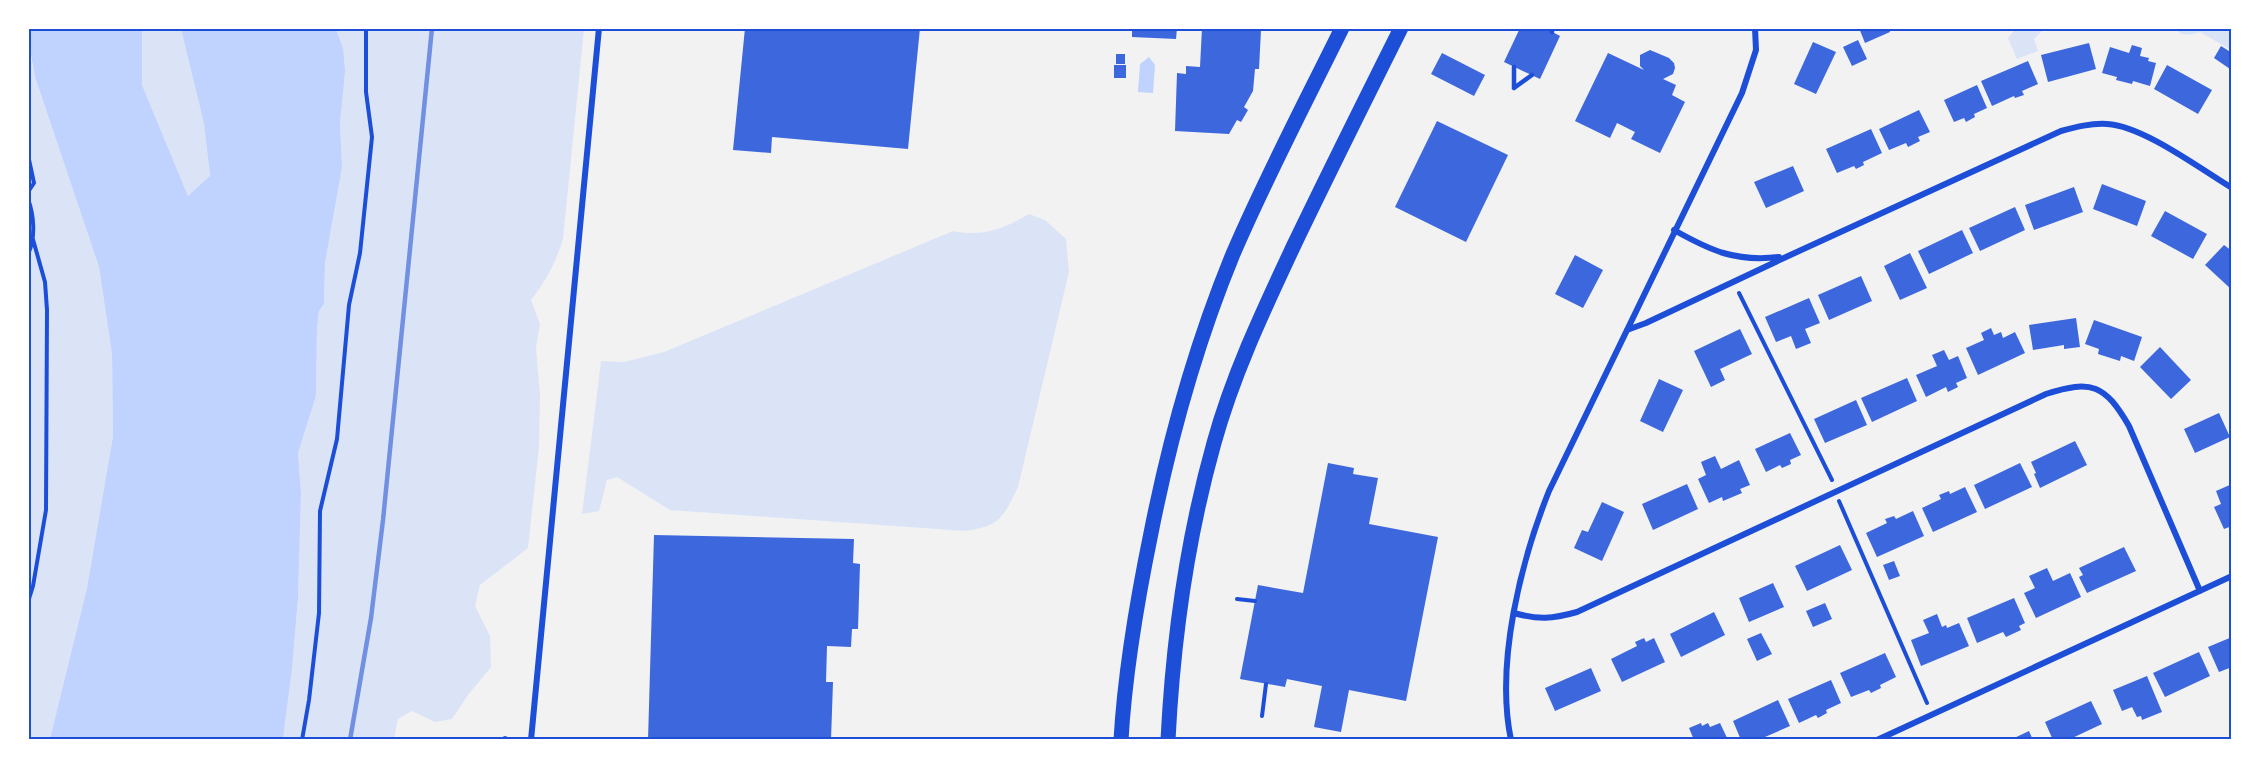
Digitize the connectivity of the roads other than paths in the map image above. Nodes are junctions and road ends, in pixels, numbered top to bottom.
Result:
1 (599, 28) edge
2 (1342, 28) edge
3 (1401, 28) edge
4 (1755, 28) edge
5 (1514, 67) dead end
6 (1532, 75) dead end
7 (2232, 188) edge
8 (1674, 230) junction
9 (1786, 256) junction
10 (1627, 330) junction
11 (2232, 576) edge
12 (2200, 591) junction
13 (1514, 613) junction
14 (531, 740) edge
15 (1121, 740) edge
16 (1168, 740) edge
17 (1511, 740) edge
18 (1877, 740) edge

1 - 14 street
2 - 15 main road
3 - 16 main road
4 - 8 street
5 - 6 lane
7 - 9 street
8 - 9 street
8 - 10 street
9 - 10 street
10 - 13 street
11 - 12 street
12 - 13 street
12 - 18 street
13 - 17 street

